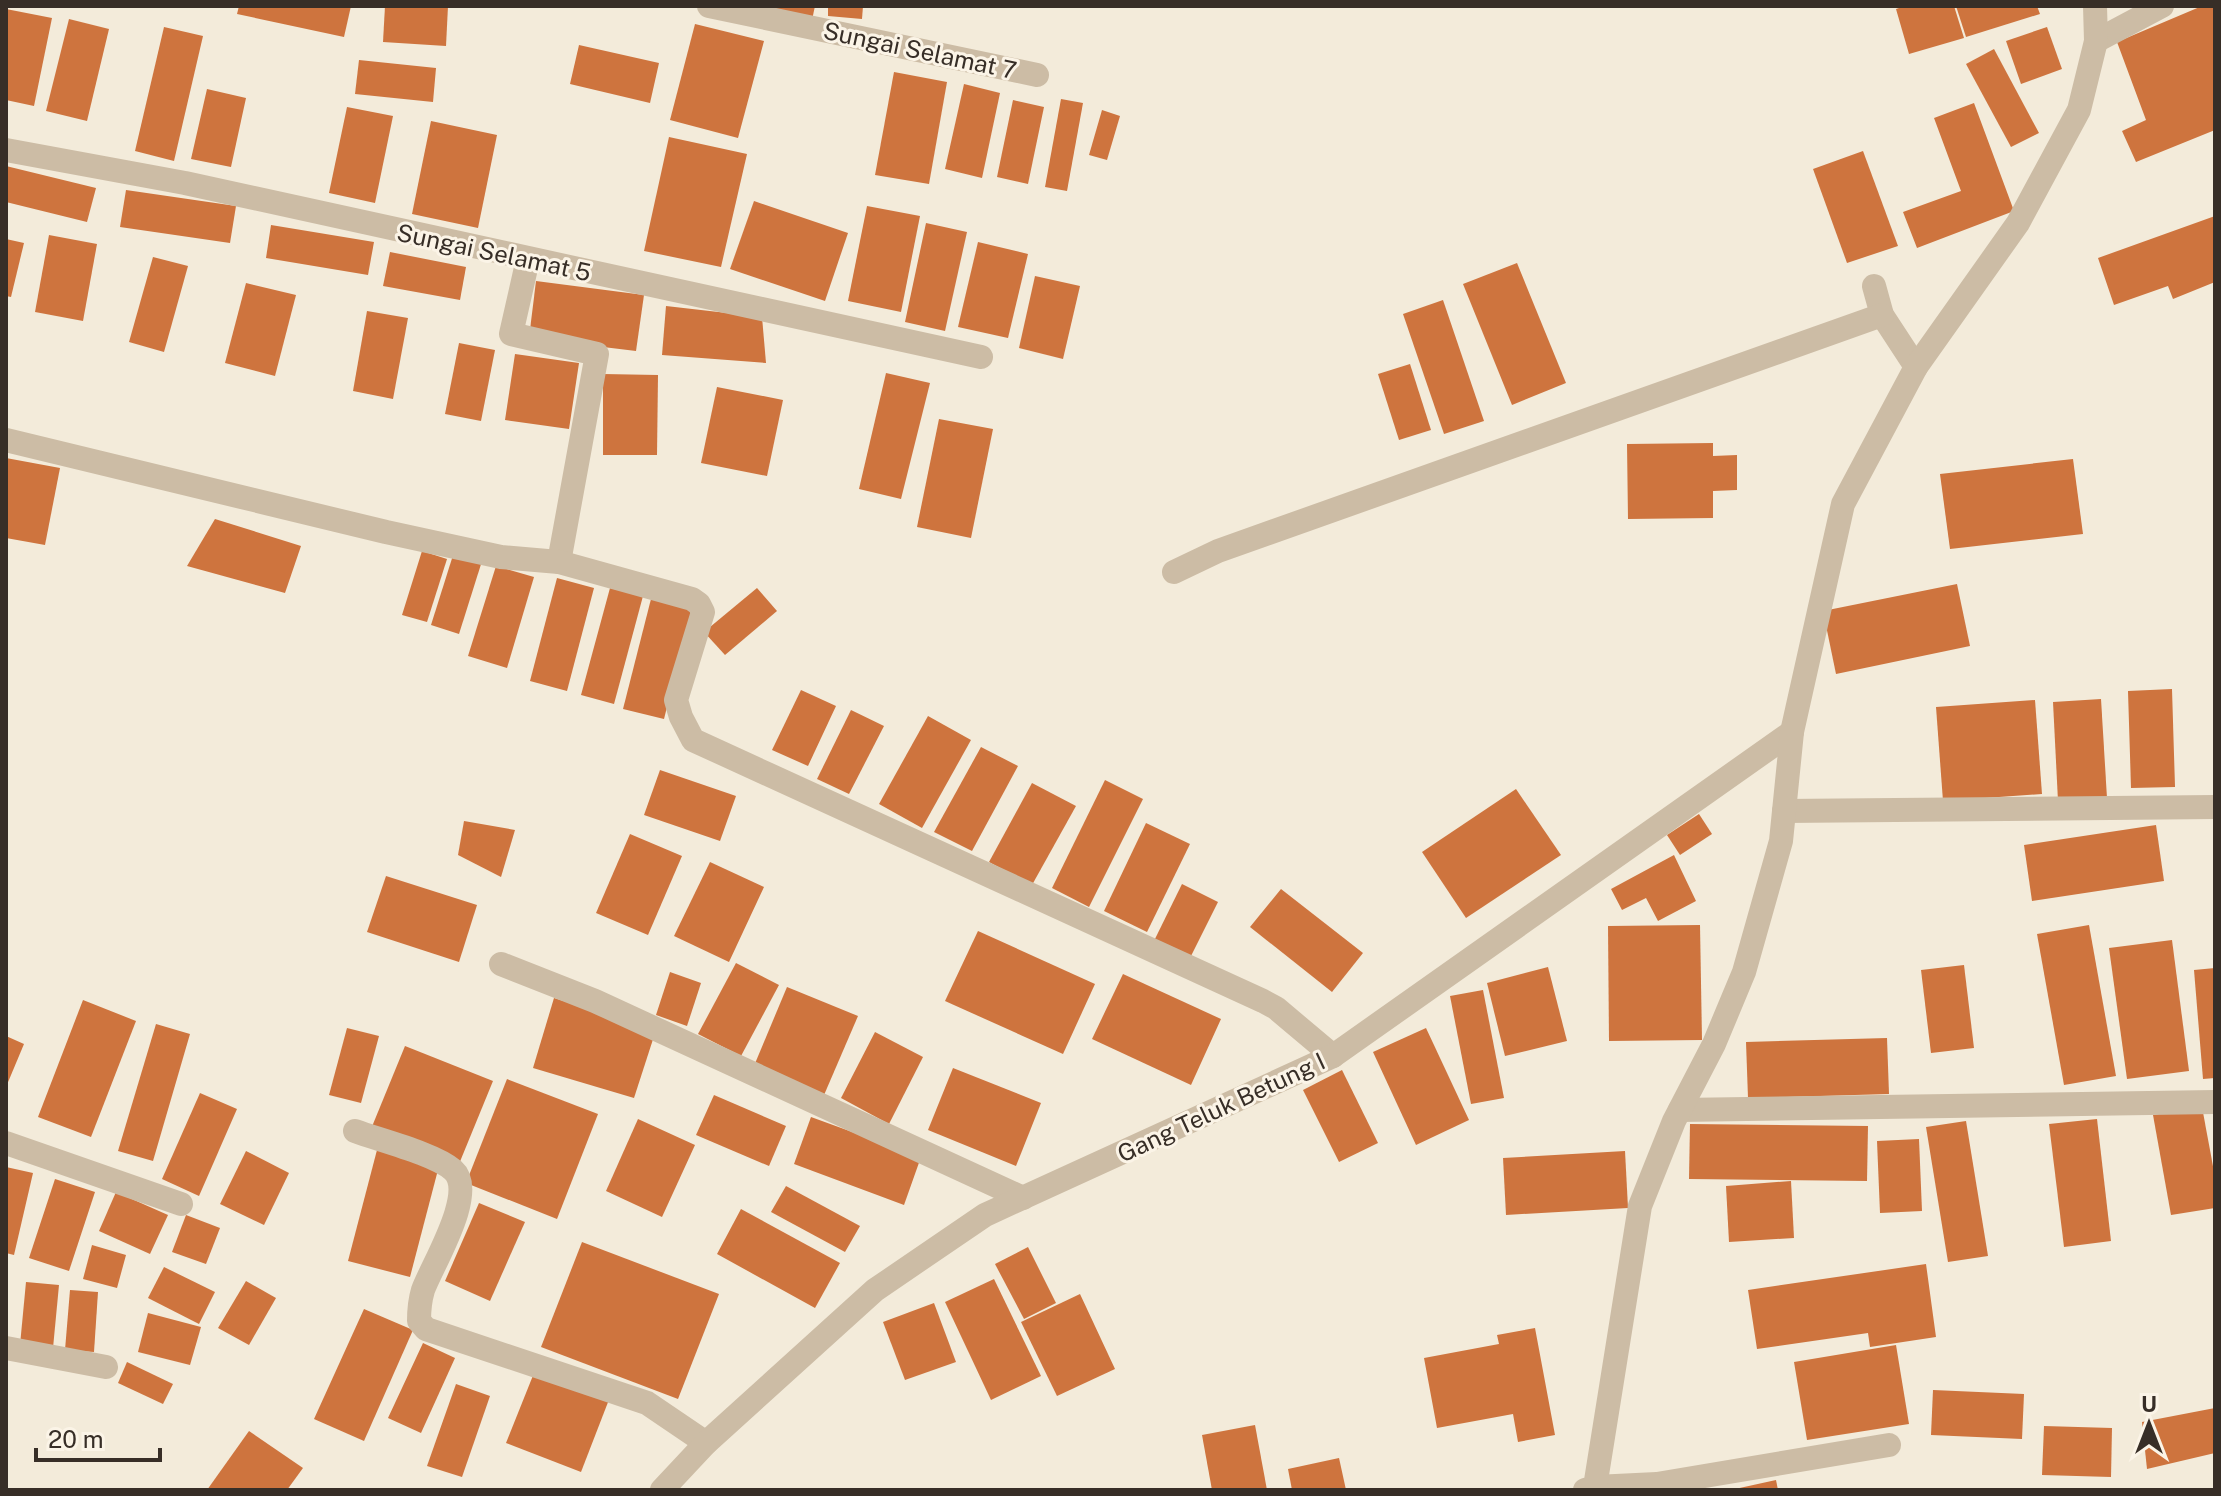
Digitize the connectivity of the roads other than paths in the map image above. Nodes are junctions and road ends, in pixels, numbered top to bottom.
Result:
1 (709, 6) edge
2 (2095, 6) edge
3 (2162, 6) edge
4 (2096, 41) junction
5 (1037, 75) dead end
6 (6, 150) edge
7 (528, 259) junction
8 (1874, 286) dead end
9 (1882, 315) junction
10 (981, 357) dead end
11 (1916, 367) junction
12 (6, 440) edge
13 (559, 562) junction
14 (1174, 572) dead end
15 (1792, 732) junction
16 (2215, 807) edge
17 (1784, 811) junction
18 (501, 964) dead end
19 (1333, 1056) junction
20 (2215, 1102) edge
21 (1680, 1110) junction
22 (355, 1131) dead end
23 (6, 1143) edge
24 (1023, 1198) junction
25 (181, 1204) dead end
26 (6, 1348) edge
27 (106, 1367) dead end
28 (706, 1443) junction
29 (1889, 1445) dead end
30 (1590, 1488) edge
31 (662, 1490) edge

1 - 5 street, Sungai Selamat 7
2 - 4 street
3 - 4 street
4 - 11 street
6 - 7 street, Sungai Selamat 5
7 - 10 street, Sungai Selamat 5
7 - 13 street
8 - 9 street
9 - 11 street
9 - 14 street
11 - 15 street
12 - 13 street
13 - 19 street
15 - 17 street
15 - 19 street, Gang Teluk Betung I
16 - 17 street
17 - 21 street
18 - 24 street
19 - 24 street, Gang Teluk Betung I
20 - 21 street
21 - 30 street
22 - 28 street
23 - 25 street
24 - 28 street, Gang Teluk Betung I
26 - 27 street
28 - 31 street, Gang Teluk Betung I
29 - 30 street

